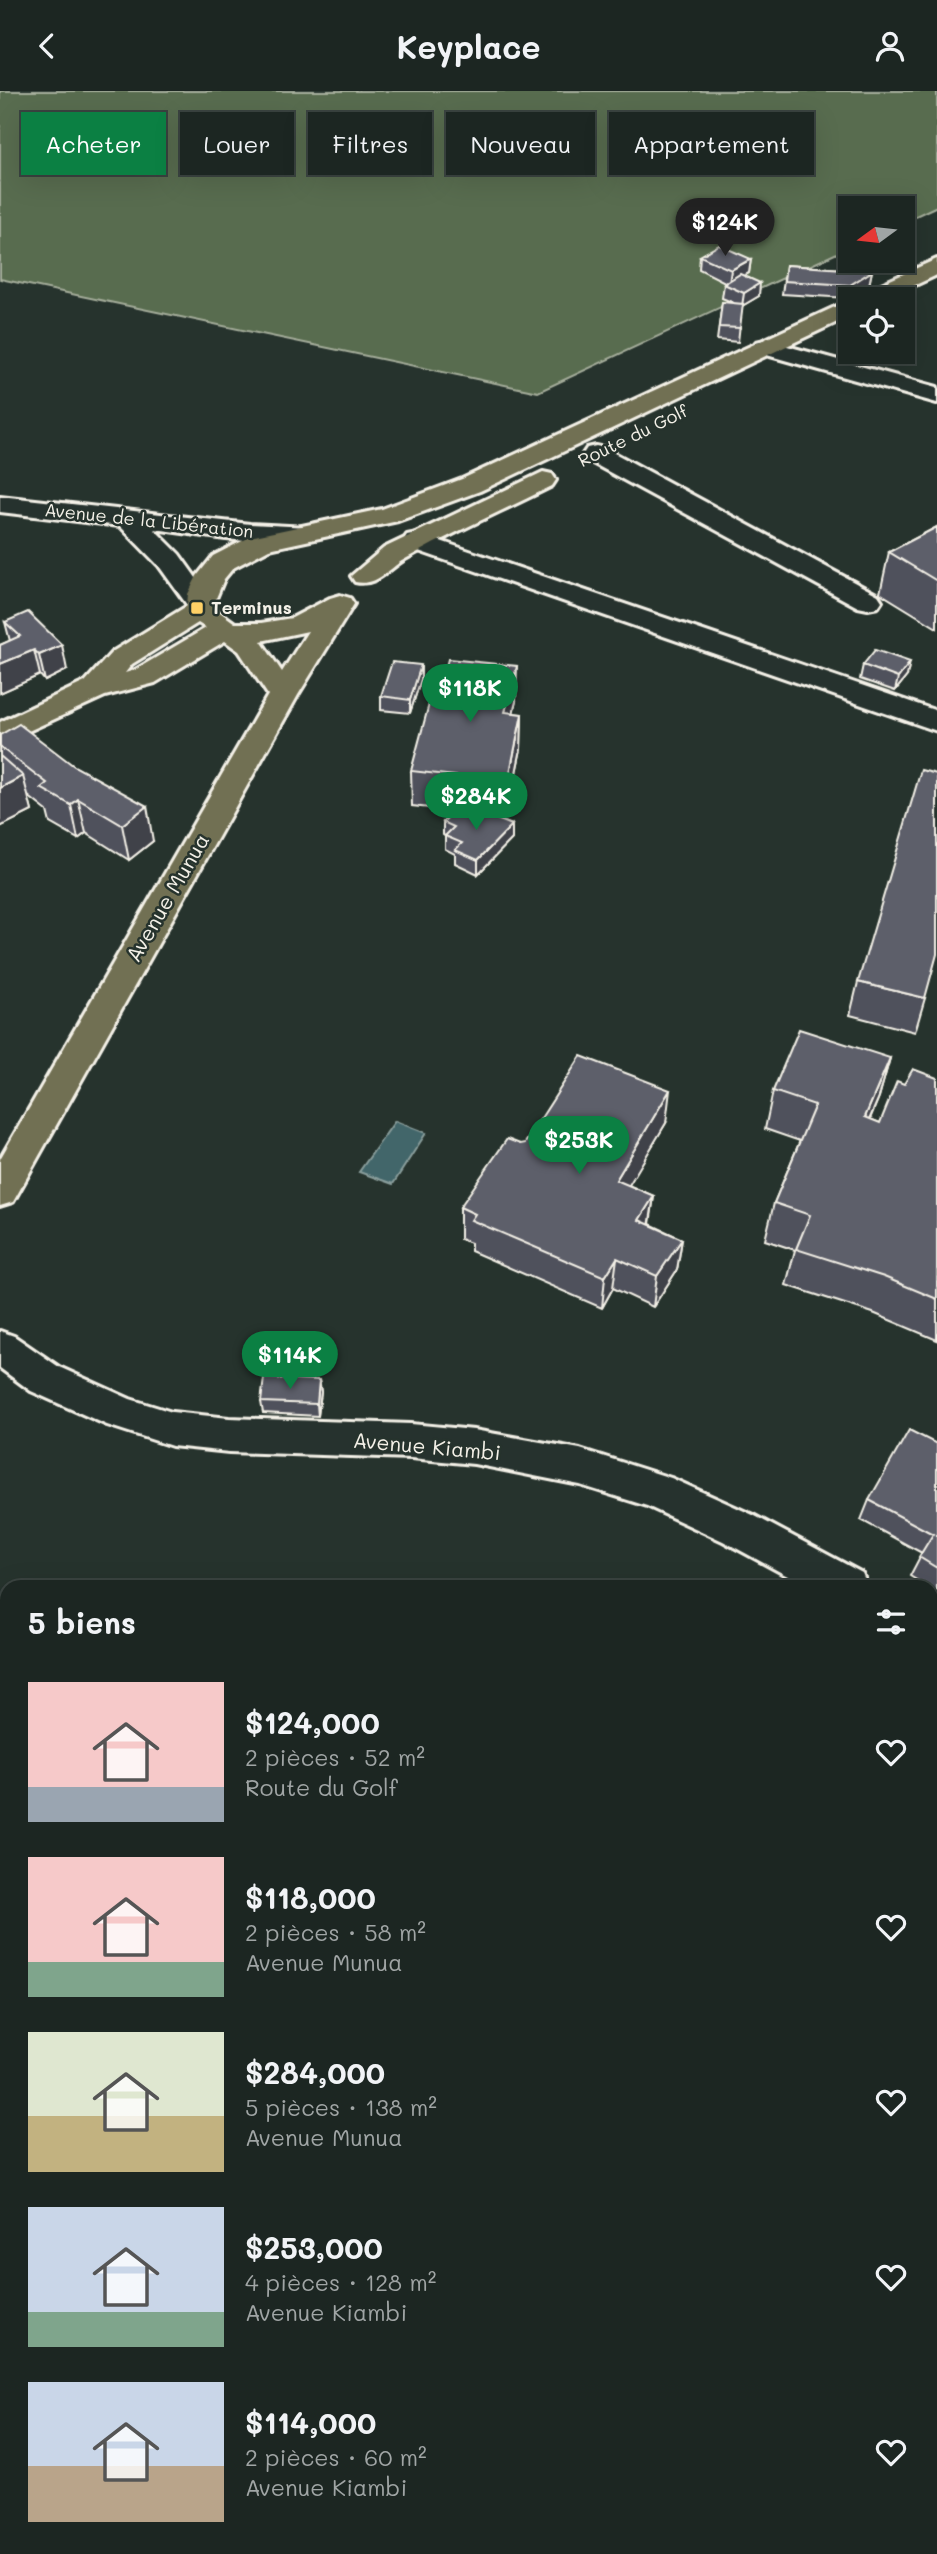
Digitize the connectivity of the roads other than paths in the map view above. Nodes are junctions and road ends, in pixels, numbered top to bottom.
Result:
1 (937, 266) edge
2 (892, 287) edge
3 (838, 313) edge
4 (838, 337) edge
5 (765, 347) junction
6 (795, 357) junction
7 (937, 395) edge
8 (659, 424) dead end
9 (621, 442) dead end
10 (576, 464) junction
11 (0, 504) edge
12 (130, 520) junction
13 (307, 533) junction
14 (417, 541) junction
15 (351, 593) junction
16 (868, 601) dead end
17 (201, 606) junction
18 (229, 630) junction
19 (95, 689) junction
20 (283, 695) junction
21 (937, 722) edge
22 (0, 734) edge
23 (0, 1192) edge
24 (0, 1347) edge
25 (833, 1580) edge

1 - 2 main road
3 - 5 main road
4 - 6 main road, Route du Golf
5 - 6 street
5 - 13 main road
6 - 7 street
6 - 8 main road, Route du Golf
9 - 10 main road, Route du Golf
10 - 14 main road, Route du Golf
10 - 16 street
11 - 12 street, Avenue de la Libération
12 - 13 street, Avenue de la Libération
12 - 17 street
13 - 15 main road
13 - 17 main road
14 - 15 main road, Route du Golf
14 - 21 street
15 - 18 main road
15 - 20 main road, Avenue Munua
17 - 18 main road
17 - 19 main road
18 - 19 main road
18 - 20 main road
19 - 22 main road
20 - 23 main road, Avenue Munua
24 - 25 street, Avenue Kiambi

